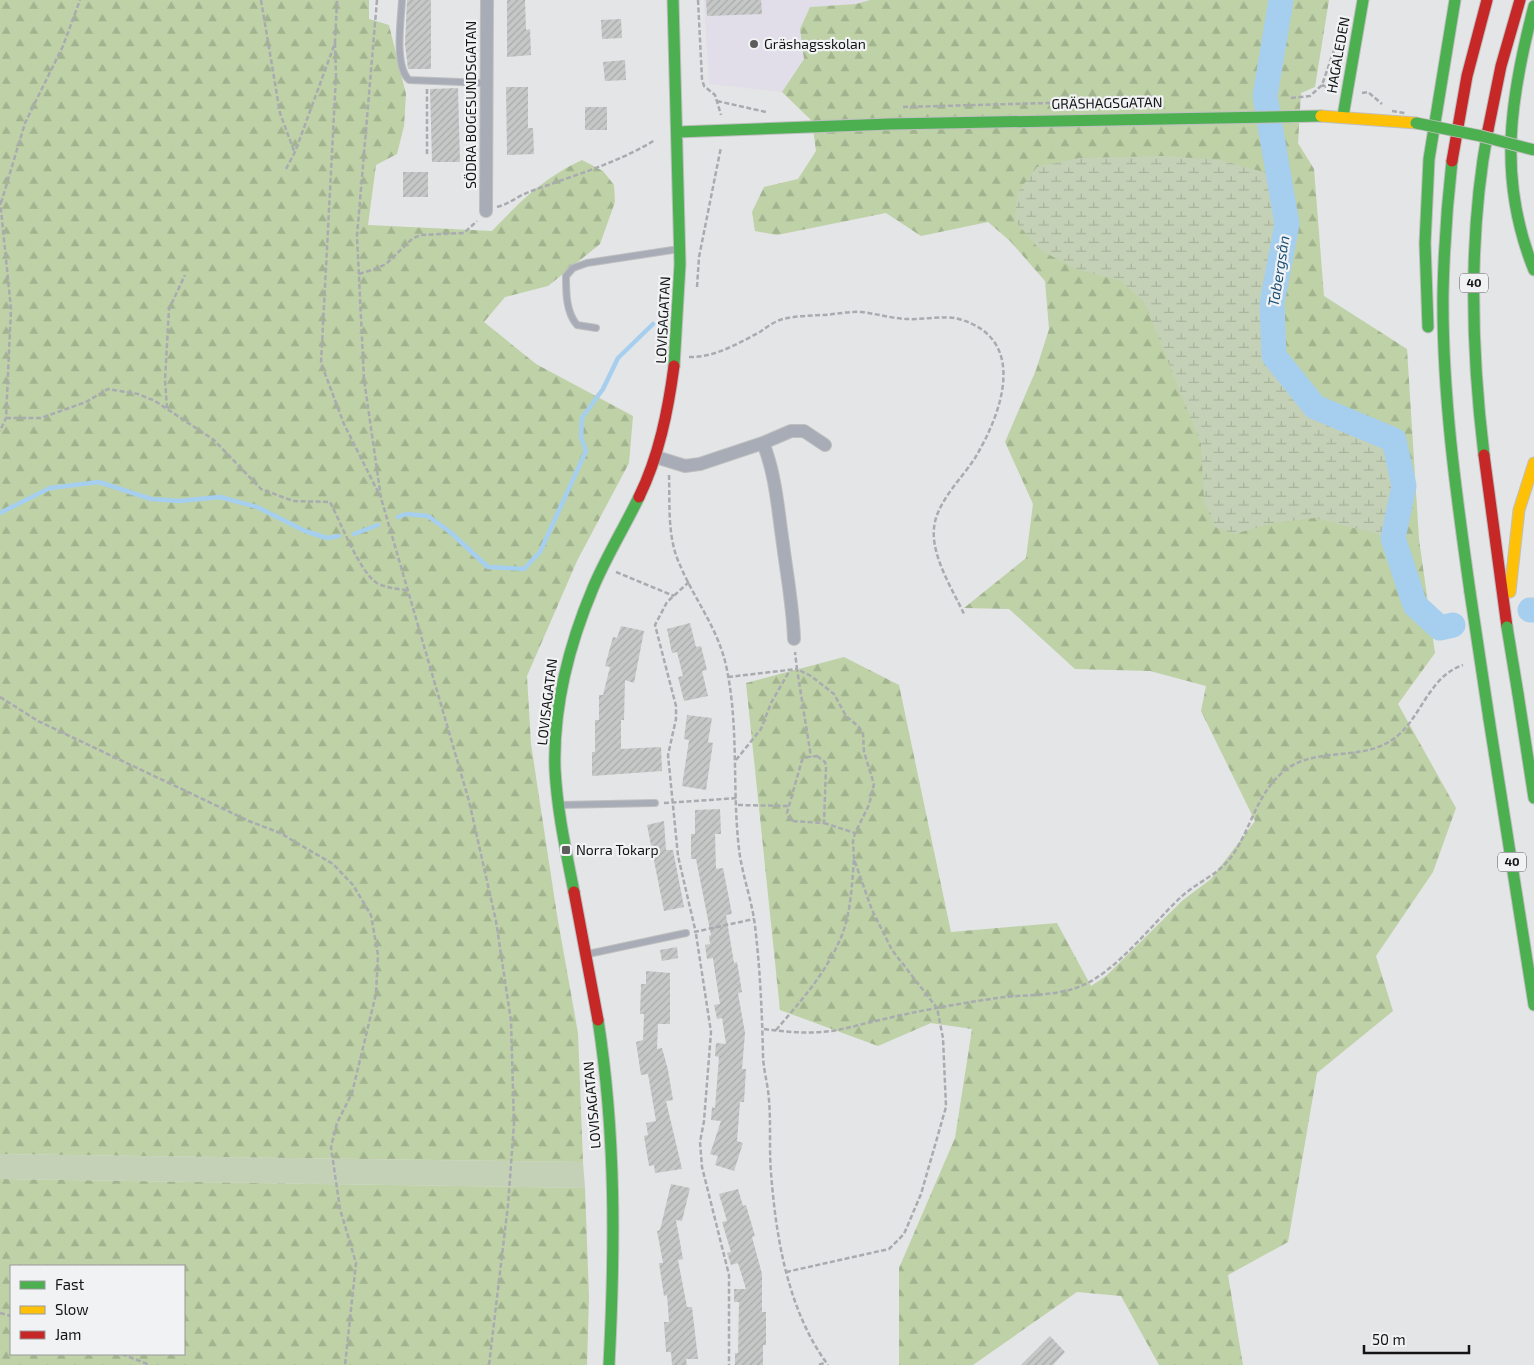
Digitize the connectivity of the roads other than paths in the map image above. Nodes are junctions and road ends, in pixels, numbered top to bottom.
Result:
1 (402, 0) edge
2 (486, 0) edge
3 (673, 0) edge
4 (1363, 0) edge
5 (1455, 0) edge
6 (1487, 0) edge
7 (1520, 0) edge
8 (1534, 6) edge
9 (486, 83) junction
10 (1343, 116) junction
11 (677, 132) junction
12 (1534, 150) edge
13 (486, 211) road end
14 (680, 248) junction
15 (1534, 270) edge
16 (596, 328) dead end
17 (1430, 342) dead end
18 (1433, 376) dead end
19 (763, 443) junction
20 (825, 445) dead end
21 (656, 457) junction
22 (1534, 463) edge
23 (1457, 505) junction
24 (1506, 627) junction
25 (794, 639) road end
26 (1534, 798) edge
27 (656, 803) road end
28 (558, 804) junction
29 (686, 933) road end
30 (587, 954) junction
31 (1534, 1005) edge
32 (609, 1365) edge

1 - 9 lane
2 - 9 street, SÖDRA BOGESUNDSGATAN
3 - 11 main road, LOVISAGATAN
4 - 10 main road, HAGALEDEN
5 - 17 main road
6 - 23 main road, 40
7 - 24 main road, 40
8 - 15 main road
9 - 13 street, SÖDRA BOGESUNDSGATAN
10 - 11 main road, GRÄSHAGSGATAN
10 - 12 main road, GRÄSHAGSGATAN, bridge
11 - 14 main road, LOVISAGATAN
14 - 16 lane
14 - 21 main road, LOVISAGATAN
18 - 23 main road
19 - 20 street
19 - 21 street
19 - 25 street
21 - 28 main road, LOVISAGATAN
22 - 24 main road
23 - 31 main road, 40, bridge
24 - 26 main road, 40, bridge
27 - 28 lane
28 - 30 main road, LOVISAGATAN
29 - 30 lane
30 - 32 main road, LOVISAGATAN

